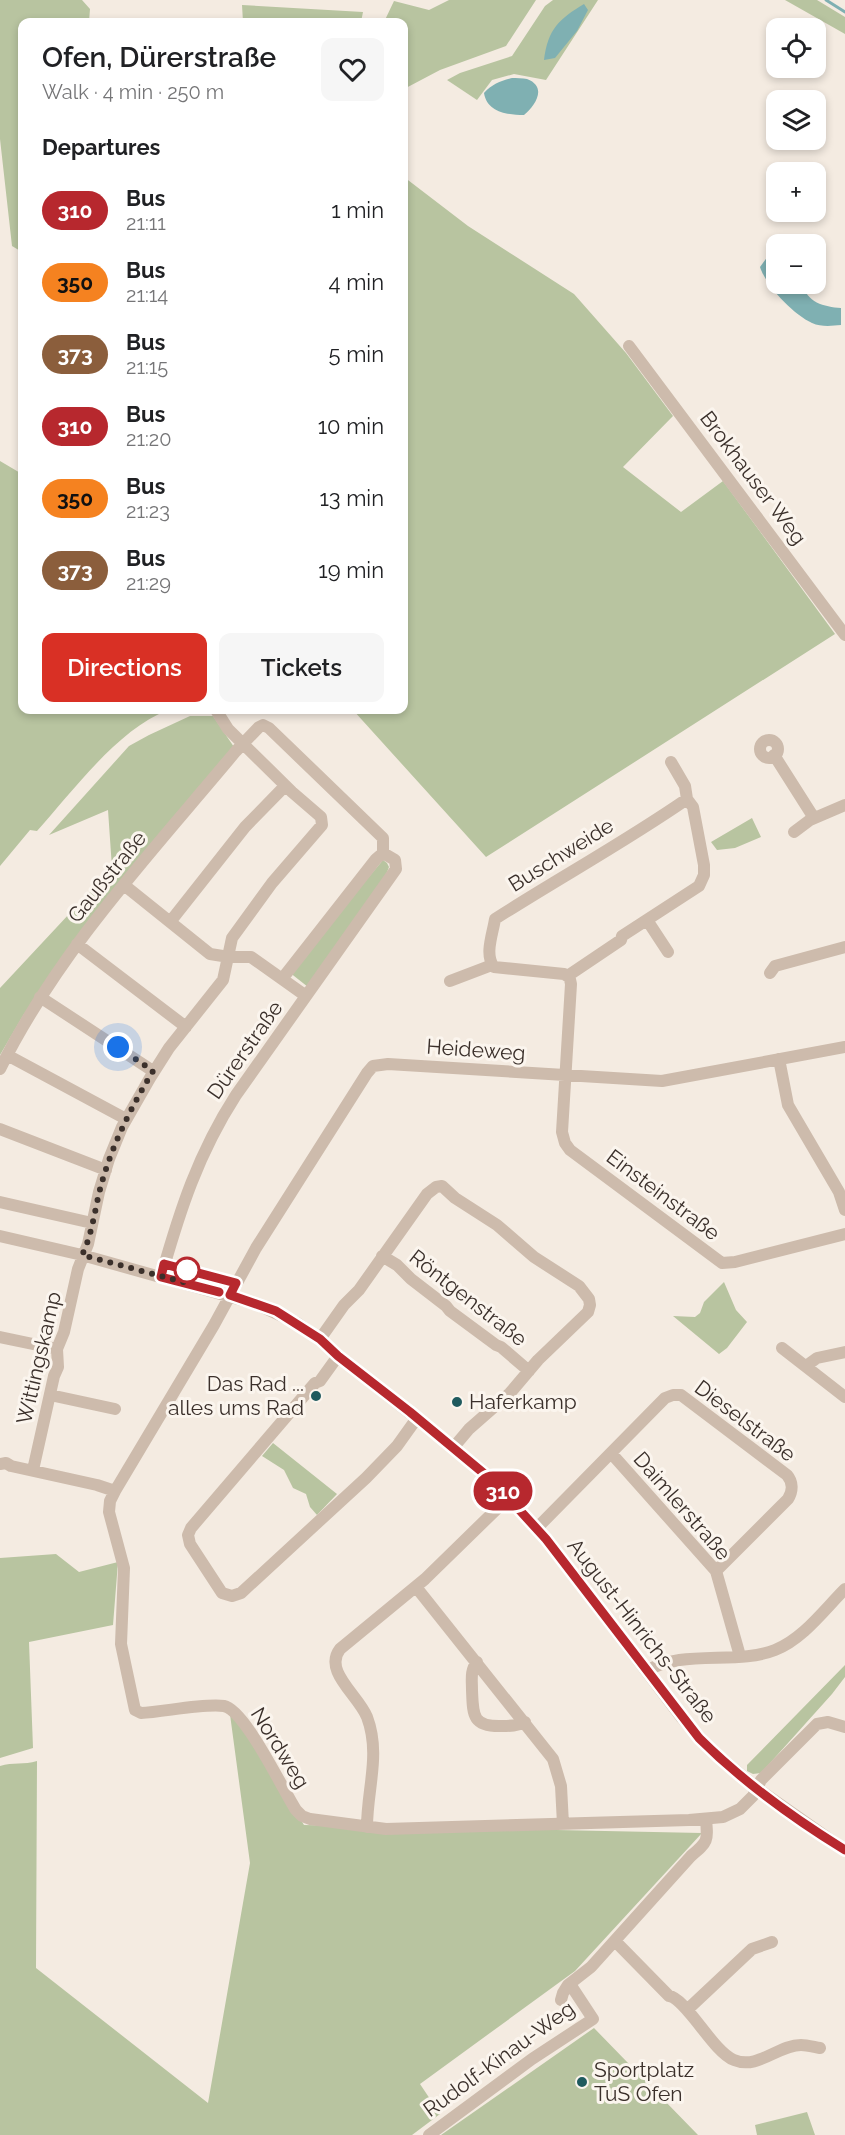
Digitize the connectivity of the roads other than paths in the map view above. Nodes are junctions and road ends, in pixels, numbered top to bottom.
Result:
1 (629, 346) dead end
2 (845, 634) edge
3 (219, 714) edge
4 (243, 743) junction
5 (774, 755) dead end
6 (670, 762) dead end
7 (285, 786) junction
8 (687, 799) junction
9 (845, 805) edge
10 (814, 818) junction
11 (795, 832) dead end
12 (383, 853) junction
13 (124, 885) junction
14 (646, 920) junction
15 (170, 922) junction
16 (78, 944) junction
17 (845, 947) edge
18 (668, 952) dead end
19 (229, 957) junction
20 (492, 965) junction
21 (770, 973) dead end
22 (569, 977) junction
23 (282, 979) junction
24 (450, 981) dead end
25 (306, 996) junction
26 (40, 997) junction
27 (186, 1026) junction
28 (845, 1047) edge
29 (7, 1055) junction
30 (780, 1059) junction
31 (0, 1069) edge
32 (153, 1071) junction
33 (566, 1075) junction
34 (126, 1119) junction
35 (0, 1129) edge
36 (106, 1170) junction
37 (843, 1195) edge
38 (0, 1202) edge
39 (845, 1210) edge
40 (92, 1223) junction
41 (845, 1234) edge
42 (0, 1236) edge
43 (82, 1255) junction
44 (382, 1256) junction
45 (163, 1271) junction
46 (230, 1295) junction
47 (0, 1336) edge
48 (320, 1339) junction
49 (782, 1348) dead end
50 (57, 1349) junction
51 (845, 1352) edge
52 (338, 1356) junction
53 (806, 1366) junction
54 (529, 1371) junction
55 (50, 1395) junction
56 (845, 1397) edge
57 (115, 1409) dead end
58 (417, 1418) junction
59 (453, 1448) junction
60 (611, 1453) junction
61 (0, 1464) edge
62 (33, 1470) junction
63 (115, 1491) junction
64 (509, 1497) junction
65 (537, 1528) junction
66 (716, 1571) junction
67 (416, 1587) junction
68 (845, 1589) edge
69 (740, 1656) junction
70 (477, 1662) junction
71 (647, 1671) junction
72 (525, 1722) junction
73 (845, 1727) edge
74 (758, 1789) junction
75 (706, 1819) junction
76 (563, 1824) junction
77 (367, 1827) junction
78 (845, 1850) edge
79 (615, 1941) junction
80 (772, 1942) dead end
81 (570, 1984) junction
82 (561, 2000) dead end
83 (687, 2010) junction
84 (820, 2048) dead end
85 (429, 2135) edge

1 - 2 street, Brokhauser Weg
3 - 4 street
4 - 7 street
4 - 12 street, Gaußstraße
4 - 13 street, Gaußstraße
5 - 10 street
6 - 8 street
7 - 15 street
7 - 19 street, Wittingskamp
8 - 14 street
8 - 20 street, Buschweide
9 - 10 street
10 - 11 street
12 - 23 street
12 - 25 street, Dürerstraße
13 - 15 street
13 - 16 street, Gaußstraße
14 - 18 street
14 - 22 street
15 - 19 street
16 - 26 street, Gaußstraße
16 - 27 street
17 - 21 street
19 - 23 street
19 - 27 street, Wittingskamp
20 - 22 street
20 - 24 street
22 - 33 street
23 - 25 street
25 - 45 street, Dürerstraße
26 - 29 street, Gaußstraße
26 - 32 street
27 - 32 street, Wittingskamp
28 - 30 street, Heideweg
29 - 31 street, Gaußstraße
29 - 34 street
30 - 33 street, Heideweg
30 - 37 street
32 - 34 street, Wittingskamp
33 - 41 street, Einsteinstraße
33 - 46 street, Heideweg
34 - 36 street, Wittingskamp
35 - 36 street
36 - 40 street, Wittingskamp
37 - 39 street
38 - 40 street
40 - 43 street, Wittingskamp
42 - 43 street, August-Hinrichs-Straße
43 - 45 street, August-Hinrichs-Straße
43 - 50 street, Wittingskamp
44 - 48 street
44 - 54 street, Röntgenstraße
44 - 54 street
45 - 46 street, August-Hinrichs-Straße
46 - 48 street, August-Hinrichs-Straße
46 - 63 street, Nordweg
47 - 50 street
48 - 52 street, August-Hinrichs-Straße
49 - 53 street
50 - 55 street, Wittingskamp
51 - 53 street
52 - 58 street, August-Hinrichs-Straße
52 - 58 street
53 - 56 street
54 - 59 street
55 - 57 street
55 - 62 street, Wittingskamp
58 - 59 street, August-Hinrichs-Straße
59 - 64 street, August-Hinrichs-Straße
60 - 65 street, Dieselstraße
60 - 66 street, Daimlerstraße
60 - 66 street, Dieselstraße
61 - 62 street
62 - 63 street
63 - 77 street, Nordweg
64 - 65 street, August-Hinrichs-Straße
64 - 67 street
65 - 71 street, August-Hinrichs-Straße
66 - 69 street, Daimlerstraße
67 - 70 street
67 - 77 street
68 - 69 street
69 - 71 street
70 - 72 street
70 - 72 street
71 - 74 street, August-Hinrichs-Straße
72 - 76 street
73 - 74 street, Nordweg
74 - 75 street, Nordweg
74 - 78 street, August-Hinrichs-Straße
75 - 76 street, Nordweg
75 - 79 street, Rudolf-Kinau-Weg
76 - 77 street, Nordweg
79 - 81 street, Rudolf-Kinau-Weg
79 - 83 street
80 - 83 street
81 - 82 street, Rudolf-Kinau-Weg
81 - 85 street, Rudolf-Kinau-Weg
83 - 84 street

